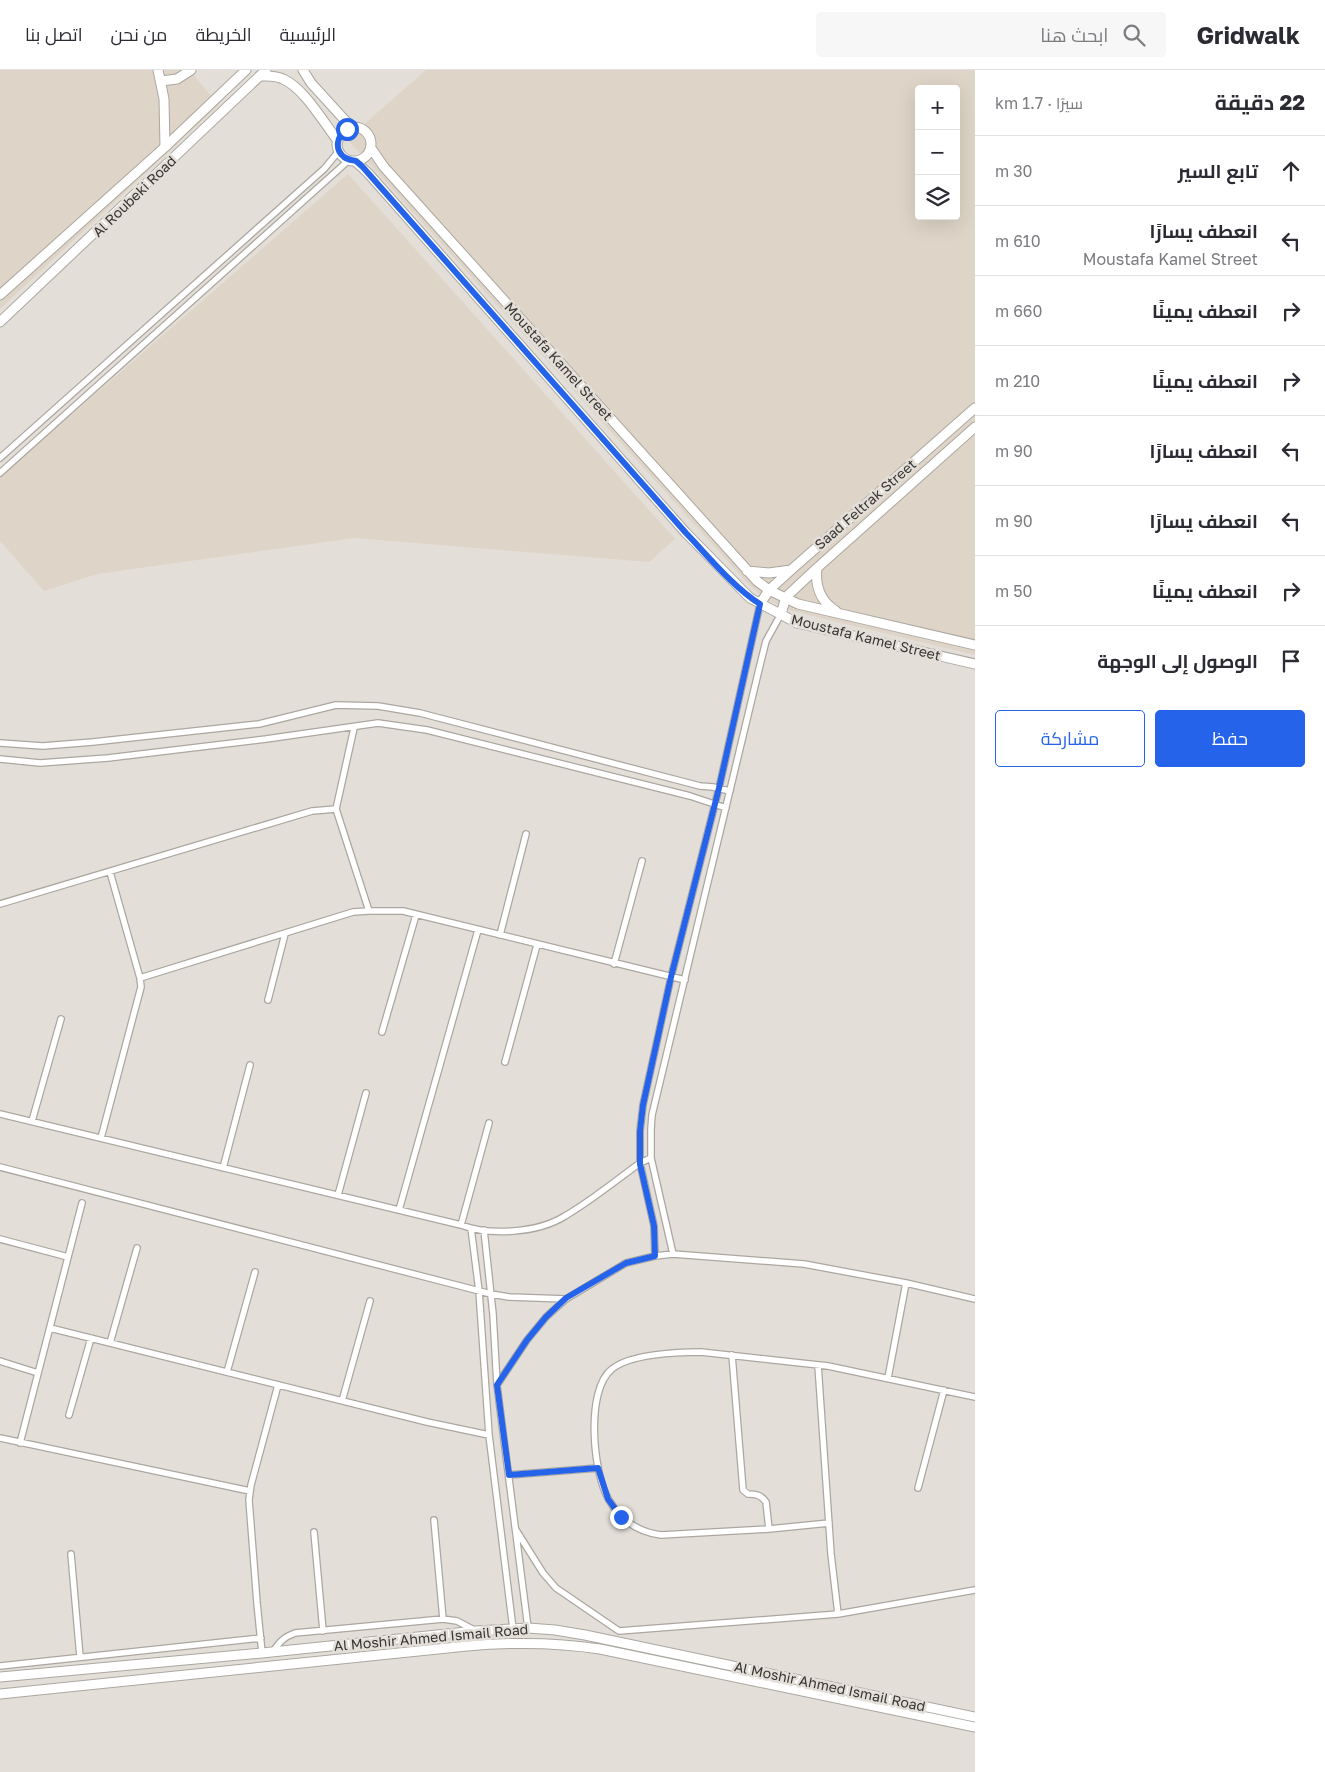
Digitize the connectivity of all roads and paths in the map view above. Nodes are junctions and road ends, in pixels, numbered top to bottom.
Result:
1 (158, 70) edge
2 (191, 70) edge
3 (246, 70) edge
4 (303, 70) edge
5 (263, 73) edge
6 (161, 81) junction
7 (352, 128) junction
8 (338, 141) junction
9 (166, 147) junction
10 (371, 148) junction
11 (339, 151) junction
12 (352, 160) junction
13 (0, 296) edge
14 (0, 322) edge
15 (975, 408) edge
16 (975, 427) edge
17 (0, 458) edge
18 (0, 473) edge
19 (858, 511) junction
20 (868, 523) junction
21 (842, 524) junction
22 (852, 536) junction
23 (817, 568) junction
24 (791, 570) junction
25 (747, 571) junction
26 (769, 590) junction
27 (786, 598) junction
28 (760, 604) junction
29 (841, 613) junction
30 (781, 614) junction
31 (975, 645) edge
32 (747, 662) junction
33 (975, 664) edge
34 (760, 665) junction
35 (354, 728) junction
36 (0, 743) edge
37 (0, 759) edge
38 (719, 788) junction
39 (730, 790) junction
40 (713, 805) junction
41 (726, 808) junction
42 (336, 809) junction
43 (526, 834) dead end
44 (642, 861) dead end
45 (110, 872) junction
46 (0, 904) edge
47 (369, 911) junction
48 (416, 914) junction
49 (478, 930) junction
50 (285, 934) junction
51 (500, 935) junction
52 (537, 945) junction
53 (614, 964) junction
54 (671, 977) junction
55 (140, 978) junction
56 (684, 980) junction
57 (268, 1000) dead end
58 (60, 1019) dead end
59 (382, 1032) dead end
60 (504, 1062) dead end
61 (250, 1065) dead end
62 (366, 1093) dead end
63 (0, 1114) edge
64 (32, 1121) junction
65 (489, 1123) dead end
66 (101, 1138) junction
67 (651, 1158) junction
68 (640, 1164) junction
69 (0, 1166) edge
70 (223, 1168) junction
71 (338, 1195) junction
72 (82, 1203) dead end
73 (400, 1210) junction
74 (461, 1225) junction
75 (471, 1228) junction
76 (484, 1230) junction
77 (0, 1239) edge
78 (137, 1248) dead end
79 (673, 1254) junction
80 (655, 1256) junction
81 (68, 1257) junction
82 (255, 1272) dead end
83 (906, 1283) junction
84 (479, 1291) junction
85 (491, 1294) junction
86 (566, 1298) junction
87 (975, 1300) edge
88 (370, 1301) dead end
89 (50, 1328) junction
90 (91, 1338) junction
91 (110, 1343) junction
92 (732, 1355) junction
93 (0, 1361) edge
94 (818, 1365) junction
95 (227, 1372) junction
96 (38, 1373) junction
97 (888, 1378) junction
98 (278, 1385) junction
99 (497, 1385) junction
100 (944, 1390) junction
101 (975, 1397) edge
102 (342, 1400) junction
103 (70, 1415) dead end
104 (489, 1435) junction
105 (0, 1438) edge
106 (20, 1443) junction
107 (598, 1468) junction
108 (509, 1475) junction
109 (918, 1488) dead end
110 (250, 1491) junction
111 (434, 1520) dead end
112 (828, 1523) junction
113 (769, 1529) junction
114 (516, 1530) junction
115 (314, 1532) dead end
116 (70, 1554) dead end
117 (975, 1590) edge
118 (838, 1614) junction
119 (443, 1619) junction
120 (530, 1628) junction
121 (513, 1629) junction
122 (323, 1631) junction
123 (476, 1631) junction
124 (619, 1631) junction
125 (261, 1638) junction
126 (616, 1641) junction
127 (532, 1642) junction
128 (273, 1652) junction
129 (262, 1653) junction
130 (80, 1657) junction
131 (0, 1666) edge
132 (0, 1677) edge
133 (0, 1694) edge
134 (975, 1717) edge
135 (975, 1727) edge

1 - 6 street
2 - 6 street
3 - 9 street, Al Roubeki Road
4 - 7 street
5 - 8 street
5 - 14 street, Al Roubeki Road
6 - 9 street
7 - 8 street
7 - 10 street
8 - 11 street
9 - 13 street, Al Roubeki Road
10 - 12 street
10 - 25 street, Moustafa Kamel Street
11 - 12 street
11 - 17 street
12 - 18 street
12 - 28 street, Moustafa Kamel Street
15 - 19 street, Saad Feltrak Street
16 - 20 street, Saad Feltrak Street
19 - 20 street
19 - 21 street, Saad Feltrak Street
20 - 22 street, Saad Feltrak Street
21 - 22 street
21 - 24 street, Saad Feltrak Street
22 - 23 street, Saad Feltrak Street
23 - 27 street, Saad Feltrak Street
23 - 29 street
24 - 25 street
24 - 26 street, Saad Feltrak Street
25 - 26 street, Moustafa Kamel Street
26 - 27 street, Moustafa Kamel Street
26 - 28 street, Saad Feltrak Street
27 - 29 street, Moustafa Kamel Street
27 - 30 street, Saad Feltrak Street
28 - 30 street, Moustafa Kamel Street
28 - 32 street
29 - 31 street, Moustafa Kamel Street
30 - 33 street, Moustafa Kamel Street
30 - 34 street
32 - 34 street
32 - 38 street
34 - 39 street
35 - 37 street
35 - 40 street
35 - 42 street
36 - 38 street
38 - 39 street
38 - 40 street
39 - 41 street
40 - 41 street
40 - 54 street
41 - 56 street
42 - 45 street
42 - 47 street
43 - 51 street
44 - 53 street
45 - 46 street
45 - 55 street
47 - 48 street
47 - 50 street
48 - 49 street
48 - 59 street
49 - 51 street
49 - 73 street
50 - 55 street
50 - 57 street
51 - 52 street
52 - 53 street
52 - 60 street
53 - 54 street
54 - 56 street
54 - 68 street
55 - 66 street
56 - 67 street
58 - 64 street
61 - 70 street
62 - 71 street
63 - 64 street
64 - 66 street
65 - 74 street
66 - 70 street
67 - 68 street
67 - 79 street
68 - 76 street
68 - 80 street
69 - 84 street
70 - 71 street
71 - 73 street
72 - 81 street
73 - 74 street
74 - 75 street
75 - 76 street
75 - 84 street
76 - 85 street
77 - 81 street
78 - 91 street
79 - 80 street
79 - 83 street
80 - 86 street
81 - 89 street
82 - 95 street
83 - 87 street
83 - 97 street
84 - 85 street
84 - 104 street
85 - 86 street
85 - 99 street
86 - 99 street
88 - 102 street
89 - 90 street
89 - 96 street
90 - 91 street
90 - 103 street
91 - 95 street
92 - 94 street
92 - 107 street
92 - 113 street
93 - 96 street
94 - 97 street
94 - 112 street
95 - 98 street
96 - 106 street
97 - 100 street
98 - 102 street
98 - 110 street
99 - 108 street
100 - 101 street
100 - 109 street
102 - 104 street
104 - 121 street
105 - 106 street
106 - 110 street
107 - 108 street
107 - 113 street
108 - 114 street
110 - 125 street
111 - 119 street
112 - 113 street
112 - 118 street
114 - 120 street
114 - 124 street
115 - 122 street
116 - 130 street
117 - 118 street
118 - 124 street
119 - 122 street
119 - 123 street
120 - 121 street, Al Moshir Ahmed Ismail Road
120 - 126 street, Al Moshir Ahmed Ismail Road
120 - 127 street
121 - 123 street, Al Moshir Ahmed Ismail Road
122 - 128 street
123 - 128 street, Al Moshir Ahmed Ismail Road
124 - 126 street
125 - 129 street
125 - 130 street
126 - 134 street, Al Moshir Ahmed Ismail Road
127 - 133 street, Al Moshir Ahmed Ismail Road
127 - 135 street, Al Moshir Ahmed Ismail Road
128 - 129 street, Al Moshir Ahmed Ismail Road
129 - 132 street, Al Moshir Ahmed Ismail Road
130 - 131 street

